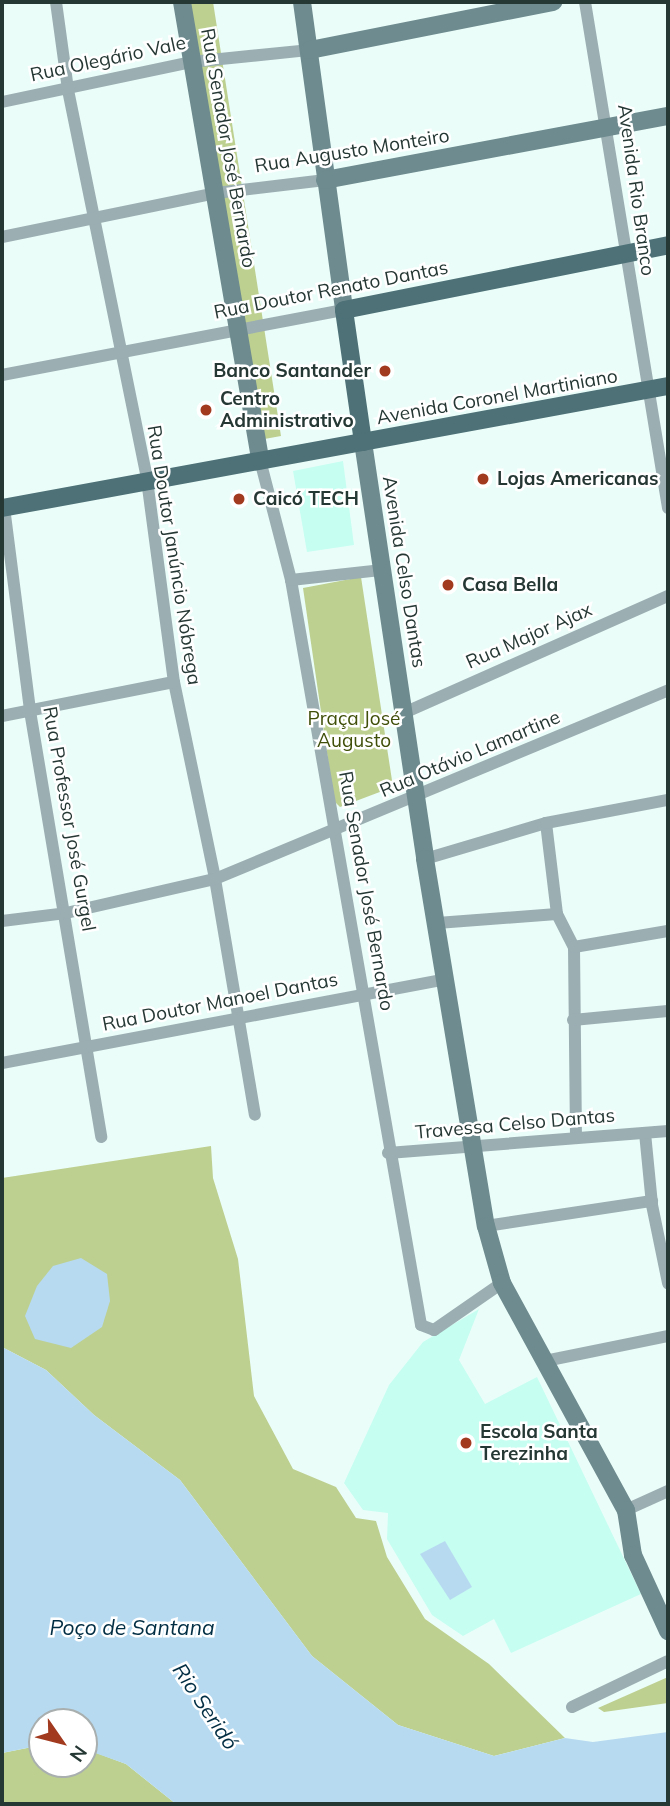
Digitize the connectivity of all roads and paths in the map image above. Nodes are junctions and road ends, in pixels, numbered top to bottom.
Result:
1 (56, 2) edge
2 (182, 2) edge
3 (302, 2) edge
4 (553, 2) edge
5 (585, 2) edge
6 (310, 50) junction
7 (191, 62) junction
8 (68, 90) junction
9 (2, 103) edge
10 (668, 116) edge
11 (609, 128) junction
12 (325, 180) junction
13 (216, 193) junction
14 (94, 218) junction
15 (2, 237) edge
16 (668, 245) edge
17 (625, 252) junction
18 (344, 310) junction
19 (239, 331) junction
20 (119, 352) junction
21 (2, 374) edge
22 (668, 386) edge
23 (647, 390) junction
24 (363, 442) junction
25 (260, 460) junction
26 (147, 480) junction
27 (3, 507) edge
28 (668, 508) edge
29 (382, 570) junction
30 (291, 580) junction
31 (668, 596) edge
32 (174, 682) junction
33 (668, 690) edge
34 (30, 711) junction
35 (406, 712) junction
36 (2, 716) edge
37 (416, 797) junction
38 (668, 800) edge
39 (546, 823) junction
40 (334, 833) junction
41 (425, 859) junction
42 (215, 879) junction
43 (66, 913) junction
44 (557, 914) junction
45 (2, 921) edge
46 (437, 923) junction
47 (668, 931) edge
48 (575, 947) junction
49 (446, 979) junction
50 (362, 994) junction
51 (668, 1011) edge
52 (240, 1018) junction
53 (573, 1020) junction
54 (86, 1047) junction
55 (2, 1063) edge
56 (255, 1115) dead end
57 (668, 1131) edge
58 (645, 1133) junction
59 (101, 1137) dead end
60 (576, 1138) junction
61 (472, 1149) junction
62 (388, 1153) junction
63 (652, 1201) junction
64 (486, 1226) junction
65 (502, 1283) junction
66 (668, 1283) edge
67 (668, 1336) edge
68 (545, 1361) junction
69 (668, 1491) edge
70 (626, 1510) junction
71 (668, 1631) edge
72 (668, 1661) edge
73 (572, 1707) dead end

1 - 8 street, Rua Doutor Janúncio Nóbrega
2 - 7 main road, Rua Senador José Bernardo
3 - 6 main road, Avenida Celso Dantas
4 - 6 main road, Rua Olegário Vale
5 - 11 street, Avenida Rio Branco
6 - 7 street, Rua Olegário Vale
6 - 12 main road, Avenida Celso Dantas
7 - 8 street, Rua Olegário Vale
7 - 13 main road, Rua Senador José Bernardo
8 - 9 street, Rua Olegário Vale
8 - 14 street, Rua Doutor Janúncio Nóbrega
10 - 11 main road, Rua Augusto Monteiro
11 - 12 main road, Rua Augusto Monteiro
11 - 17 street, Avenida Rio Branco
12 - 13 street, Rua Augusto Monteiro
12 - 18 main road, Avenida Celso Dantas
13 - 14 street, Rua Augusto Monteiro
13 - 19 main road, Rua Senador José Bernardo
14 - 15 street, Rua Augusto Monteiro
14 - 20 street, Rua Doutor Janúncio Nóbrega
16 - 17 main road, Rua Doutor Renato Dantas
17 - 18 main road, Rua Doutor Renato Dantas
17 - 23 street, Avenida Rio Branco
18 - 19 street, Rua Doutor Renato Dantas
18 - 24 main road, Avenida Celso Dantas
19 - 20 street, Rua Doutor Renato Dantas
19 - 25 main road, Rua Senador José Bernardo
20 - 21 street, Rua Doutor Renato Dantas
20 - 26 street, Rua Doutor Janúncio Nóbrega
22 - 23 main road, Avenida Coronel Martiniano
23 - 24 main road, Avenida Coronel Martiniano
23 - 28 street, Avenida Rio Branco
24 - 25 main road, Avenida Coronel Martiniano
24 - 29 main road, Avenida Celso Dantas
25 - 26 main road, Avenida Coronel Martiniano
25 - 30 street, Rua Senador José Bernardo
26 - 27 main road, Avenida Coronel Martiniano
26 - 32 street, Rua Doutor Janúncio Nóbrega
27 - 34 street, Rua Professor José Gurgel
29 - 30 street
29 - 35 main road, Avenida Celso Dantas
30 - 40 street, Rua Senador José Bernardo
31 - 35 street, Rua Major Ajax
32 - 34 street
32 - 42 street, Rua Doutor Janúncio Nóbrega
33 - 37 street, Rua Otávio Lamartine
34 - 36 street
34 - 43 street, Rua Professor José Gurgel
35 - 37 main road, Avenida Celso Dantas
37 - 40 street, Rua Otávio Lamartine
37 - 41 main road, Avenida Celso Dantas
38 - 39 street
39 - 41 street
39 - 44 street
40 - 42 street, Rua Otávio Lamartine
40 - 50 street, Rua Senador José Bernardo
41 - 46 main road, Avenida Celso Dantas
42 - 43 street, Rua Otávio Lamartine
42 - 52 street, Rua Doutor Janúncio Nóbrega
43 - 45 street, Rua Otávio Lamartine
43 - 54 street, Rua Professor José Gurgel
44 - 46 street
44 - 48 street
46 - 49 main road, Avenida Celso Dantas
47 - 48 street
48 - 53 street
49 - 50 street, Rua Doutor Manoel Dantas
49 - 61 main road, Avenida Celso Dantas
50 - 52 street, Rua Doutor Manoel Dantas
50 - 62 street, Rua Senador José Bernardo
51 - 53 street
52 - 54 street, Rua Doutor Manoel Dantas
52 - 56 street, Rua Doutor Janúncio Nóbrega
53 - 60 street
54 - 55 street, Rua Doutor Manoel Dantas
54 - 59 street, Rua Professor José Gurgel
57 - 58 street, Travessa Celso Dantas
58 - 60 street, Travessa Celso Dantas
58 - 63 street
60 - 61 street, Travessa Celso Dantas
61 - 62 street, Travessa Celso Dantas
61 - 64 main road, Avenida Celso Dantas
62 - 65 street, Rua Senador José Bernardo
63 - 64 street
63 - 66 street
64 - 65 main road, Avenida Celso Dantas
65 - 68 main road, Avenida Celso Dantas
67 - 68 street
68 - 70 main road, Avenida Celso Dantas
69 - 70 street
70 - 71 main road, Avenida Celso Dantas
72 - 73 street

